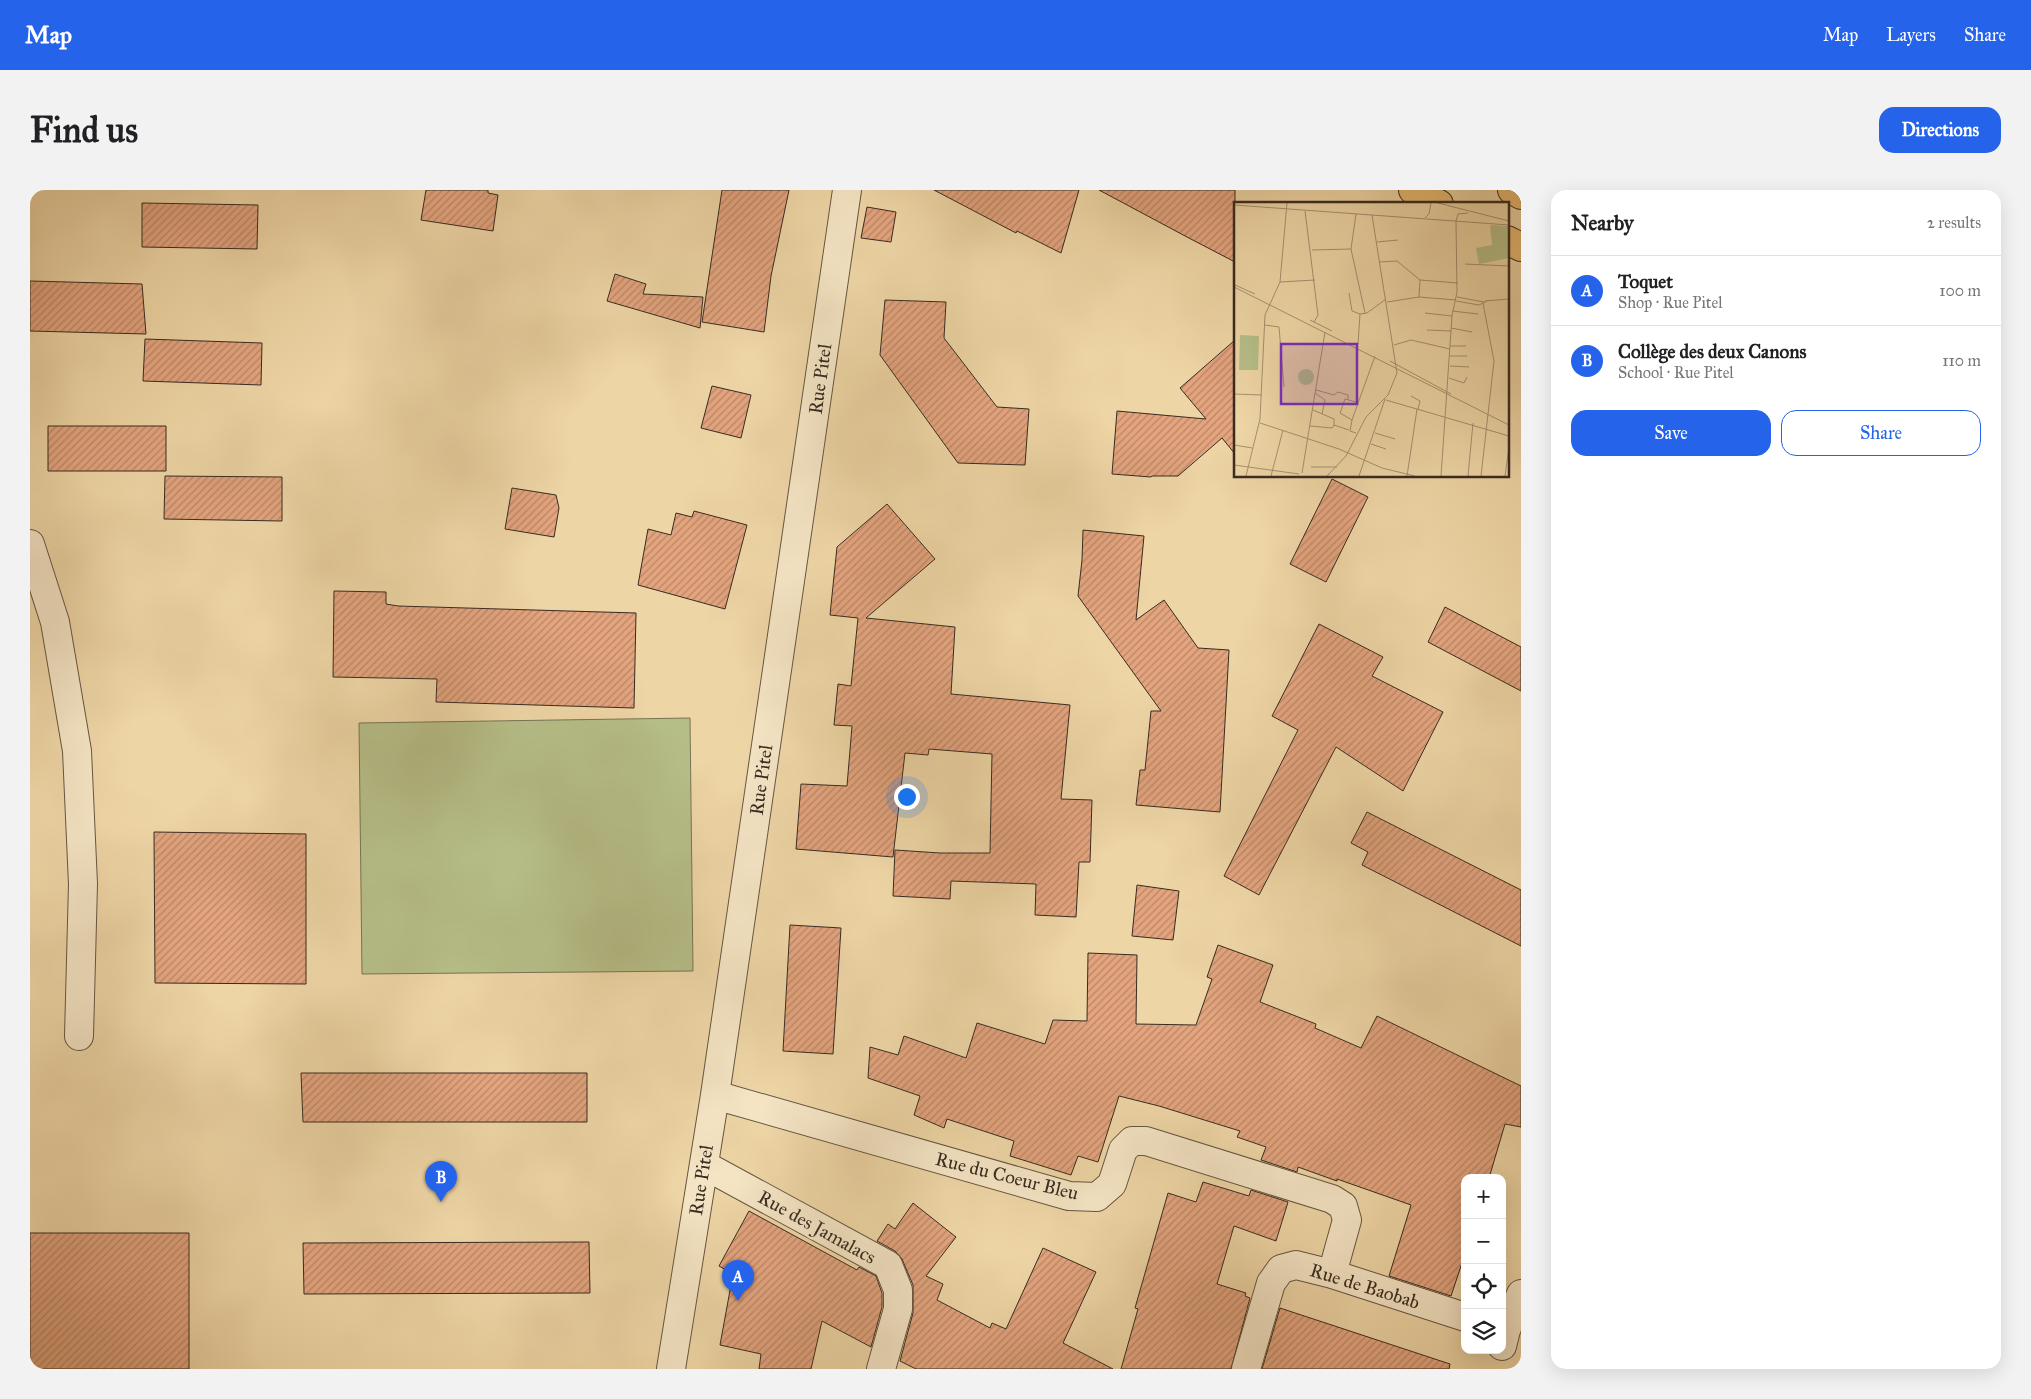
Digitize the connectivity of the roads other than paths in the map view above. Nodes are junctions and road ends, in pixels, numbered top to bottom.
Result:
1 (847, 190) edge
2 (1413, 190) edge
3 (1512, 190) edge
4 (1521, 194) edge
5 (1435, 202) edge
6 (1508, 240) edge
7 (1521, 247) edge
8 (30, 544) edge
9 (79, 1036) dead end
10 (715, 1095) junction
11 (704, 1165) junction
12 (1332, 1274) junction
13 (1521, 1294) edge
14 (1461, 1316) edge
15 (1506, 1332) edge
16 (1500, 1354) edge
17 (671, 1369) edge
18 (881, 1369) edge
19 (1246, 1369) edge
20 (1496, 1369) edge

1 - 10 street, Rue Pitel
2 - 5 main road
3 - 4 main road
6 - 7 main road
8 - 9 street
10 - 11 street, Rue Pitel
10 - 12 street, Rue du Coeur Bleu
11 - 17 street, Rue Pitel
11 - 18 street, Rue des Jamalacs
12 - 14 street, Rue de Baobab
12 - 19 street, Rue de Baobab
13 - 15 street
16 - 20 street

